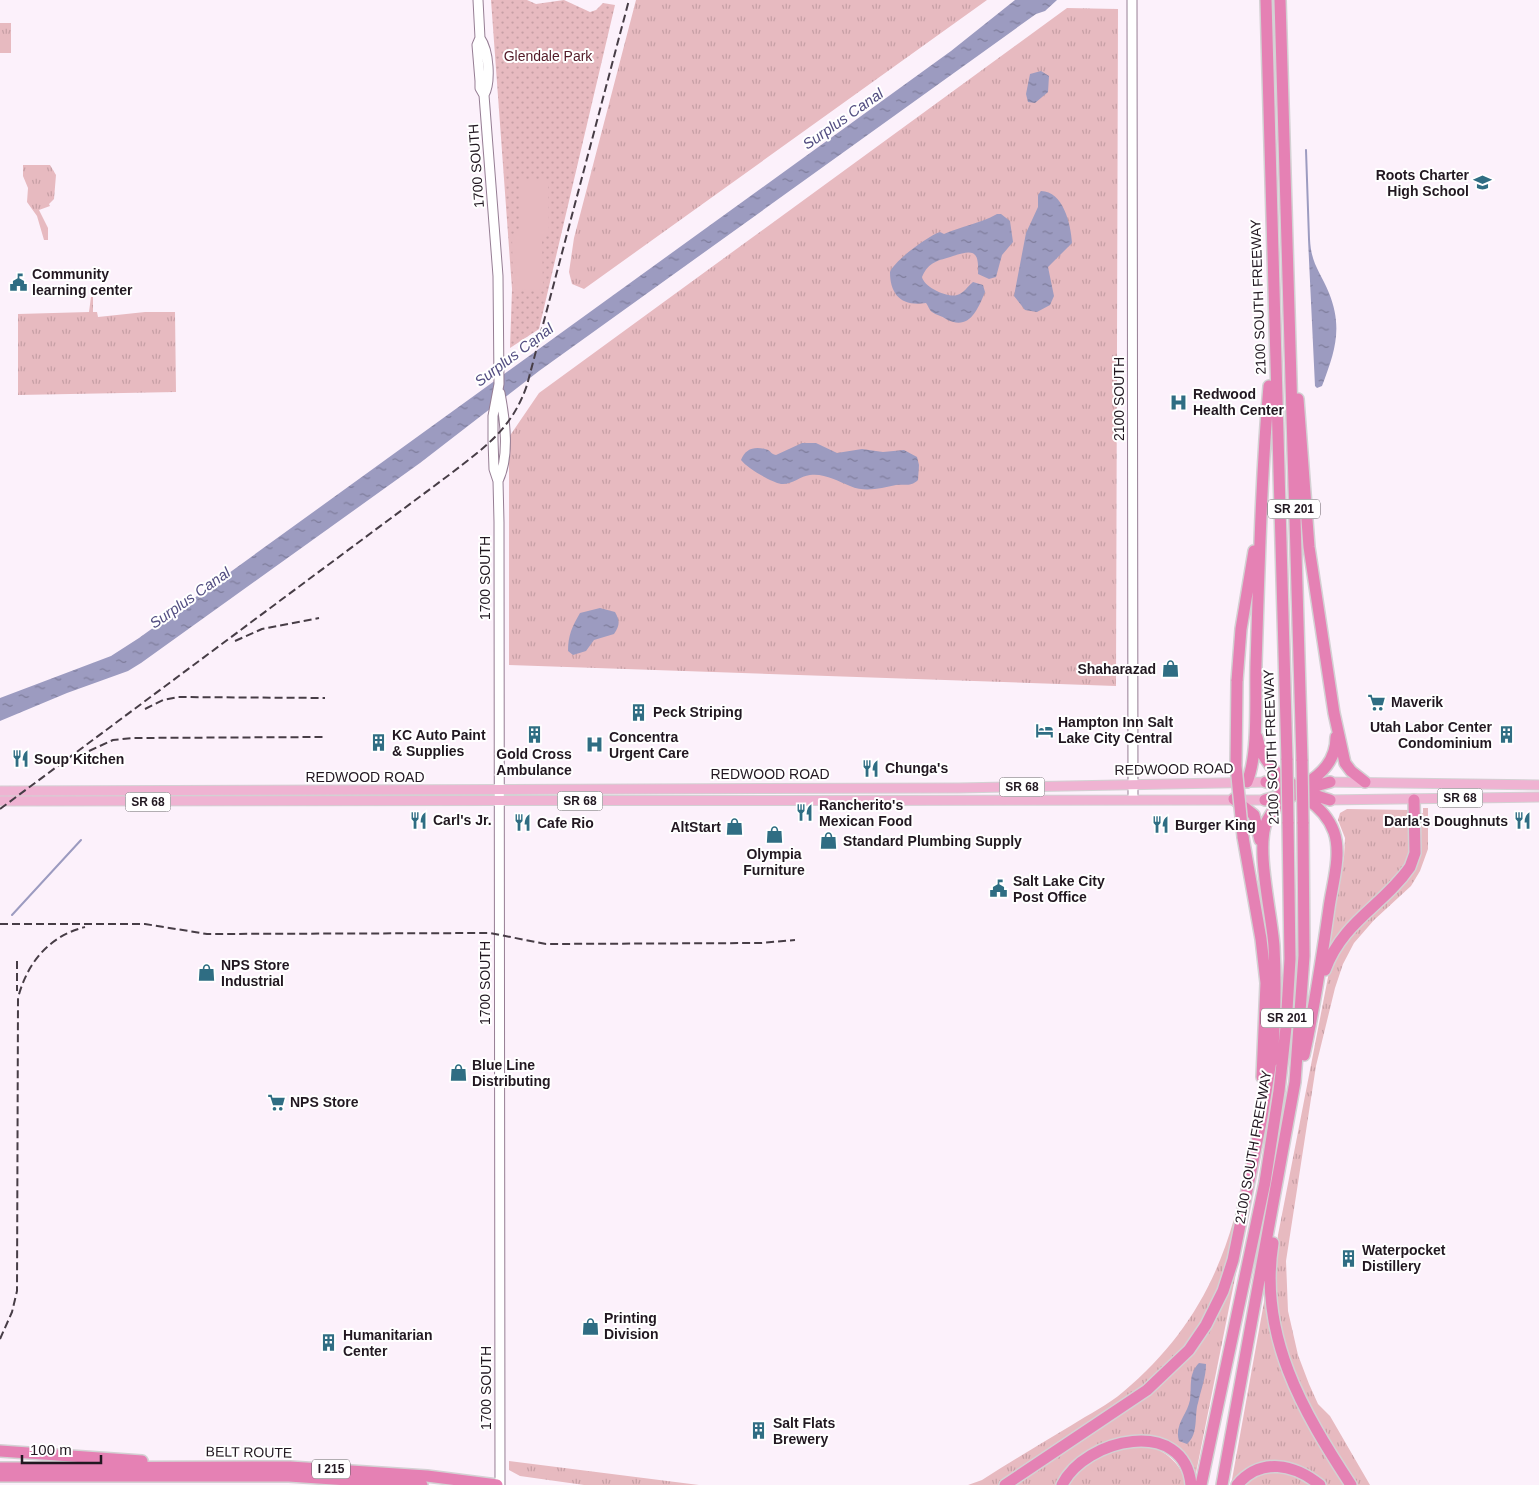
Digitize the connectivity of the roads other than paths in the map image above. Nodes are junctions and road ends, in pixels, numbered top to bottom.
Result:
1 (478, 0) edge
2 (1132, 0) edge
3 (1266, 0) edge
4 (1280, 0) edge
5 (1287, 258) junction
6 (1274, 337) junction
7 (499, 384) junction
8 (498, 481) junction
9 (1263, 495) junction
10 (1256, 713) junction
11 (1334, 713) junction
12 (1247, 782) junction
13 (1266, 782) joint
14 (1330, 782) joint
15 (1365, 782) junction
16 (1133, 784) junction
17 (1539, 785) edge
18 (499, 790) junction
19 (1299, 790) junction
20 (0, 791) edge
21 (1539, 797) edge
22 (1133, 798) junction
23 (1234, 799) junction
24 (0, 800) edge
25 (1265, 800) junction
26 (1285, 800) junction
27 (1330, 800) joint
28 (1414, 800) junction
29 (499, 801) junction
30 (1264, 862) junction
31 (1317, 994) junction
32 (1272, 1054) junction
33 (1288, 1128) junction
34 (1252, 1168) junction
35 (1280, 1178) junction
36 (1258, 1212) junction
37 (0, 1451) edge
38 (201, 1467) junction
39 (0, 1468) edge
40 (0, 1476) edge
41 (422, 1485) edge
42 (498, 1485) edge
43 (1005, 1485) edge
44 (1062, 1485) edge
45 (1191, 1485) edge
46 (1201, 1485) edge
47 (1222, 1485) edge
48 (1237, 1485) edge
49 (1320, 1485) edge
50 (1351, 1485) edge

1 - 7 street, 1700 SOUTH
2 - 16 street, 2100 SOUTH
3 - 6 highway, 2100 SOUTH FREEWAY / SR 201
4 - 5 highway, SR 201
5 - 11 highway
5 - 33 highway, SR 201, bridge
6 - 9 highway
6 - 36 highway, 2100 SOUTH FREEWAY / SR 201, bridge
7 - 8 street, 1700 SOUTH
7 - 8 street, 1700 SOUTH
8 - 18 street, 1700 SOUTH
9 - 10 highway
9 - 34 highway, bridge
10 - 12 highway
10 - 19 highway
11 - 15 highway
11 - 19 highway
12 - 13 main road, REDWOOD ROAD / SR 68
12 - 16 main road, REDWOOD ROAD / SR 68
13 - 19 highway
14 - 15 main road, SR 68
14 - 19 highway
15 - 17 main road, SR 68
16 - 18 main road, REDWOOD ROAD / SR 68
16 - 22 street, 2100 SOUTH
18 - 20 main road, REDWOOD ROAD / SR 68
18 - 29 street, 1700 SOUTH
19 - 25 highway
19 - 26 highway
19 - 27 highway
19 - 31 highway
21 - 28 main road, SR 68
22 - 23 main road, REDWOOD ROAD / SR 68
22 - 29 main road, REDWOOD ROAD / SR 68
23 - 25 main road, REDWOOD ROAD / SR 68
23 - 30 highway
24 - 29 main road, REDWOOD ROAD / SR 68
25 - 26 main road, REDWOOD ROAD / SR 68
26 - 30 highway
27 - 28 main road, SR 68
28 - 31 highway
29 - 42 street, 1700 SOUTH
30 - 32 highway
31 - 33 highway
32 - 34 highway
32 - 36 highway
33 - 35 highway, SR 201
34 - 43 highway
35 - 47 highway, SR 201
35 - 50 highway
36 - 46 highway, 2100 SOUTH FREEWAY / SR 201
37 - 38 highway
38 - 39 highway, BELT ROUTE / I 215
38 - 42 highway, BELT ROUTE / I 215
40 - 41 highway, BELT ROUTE / I 215
44 - 45 highway
48 - 49 highway

